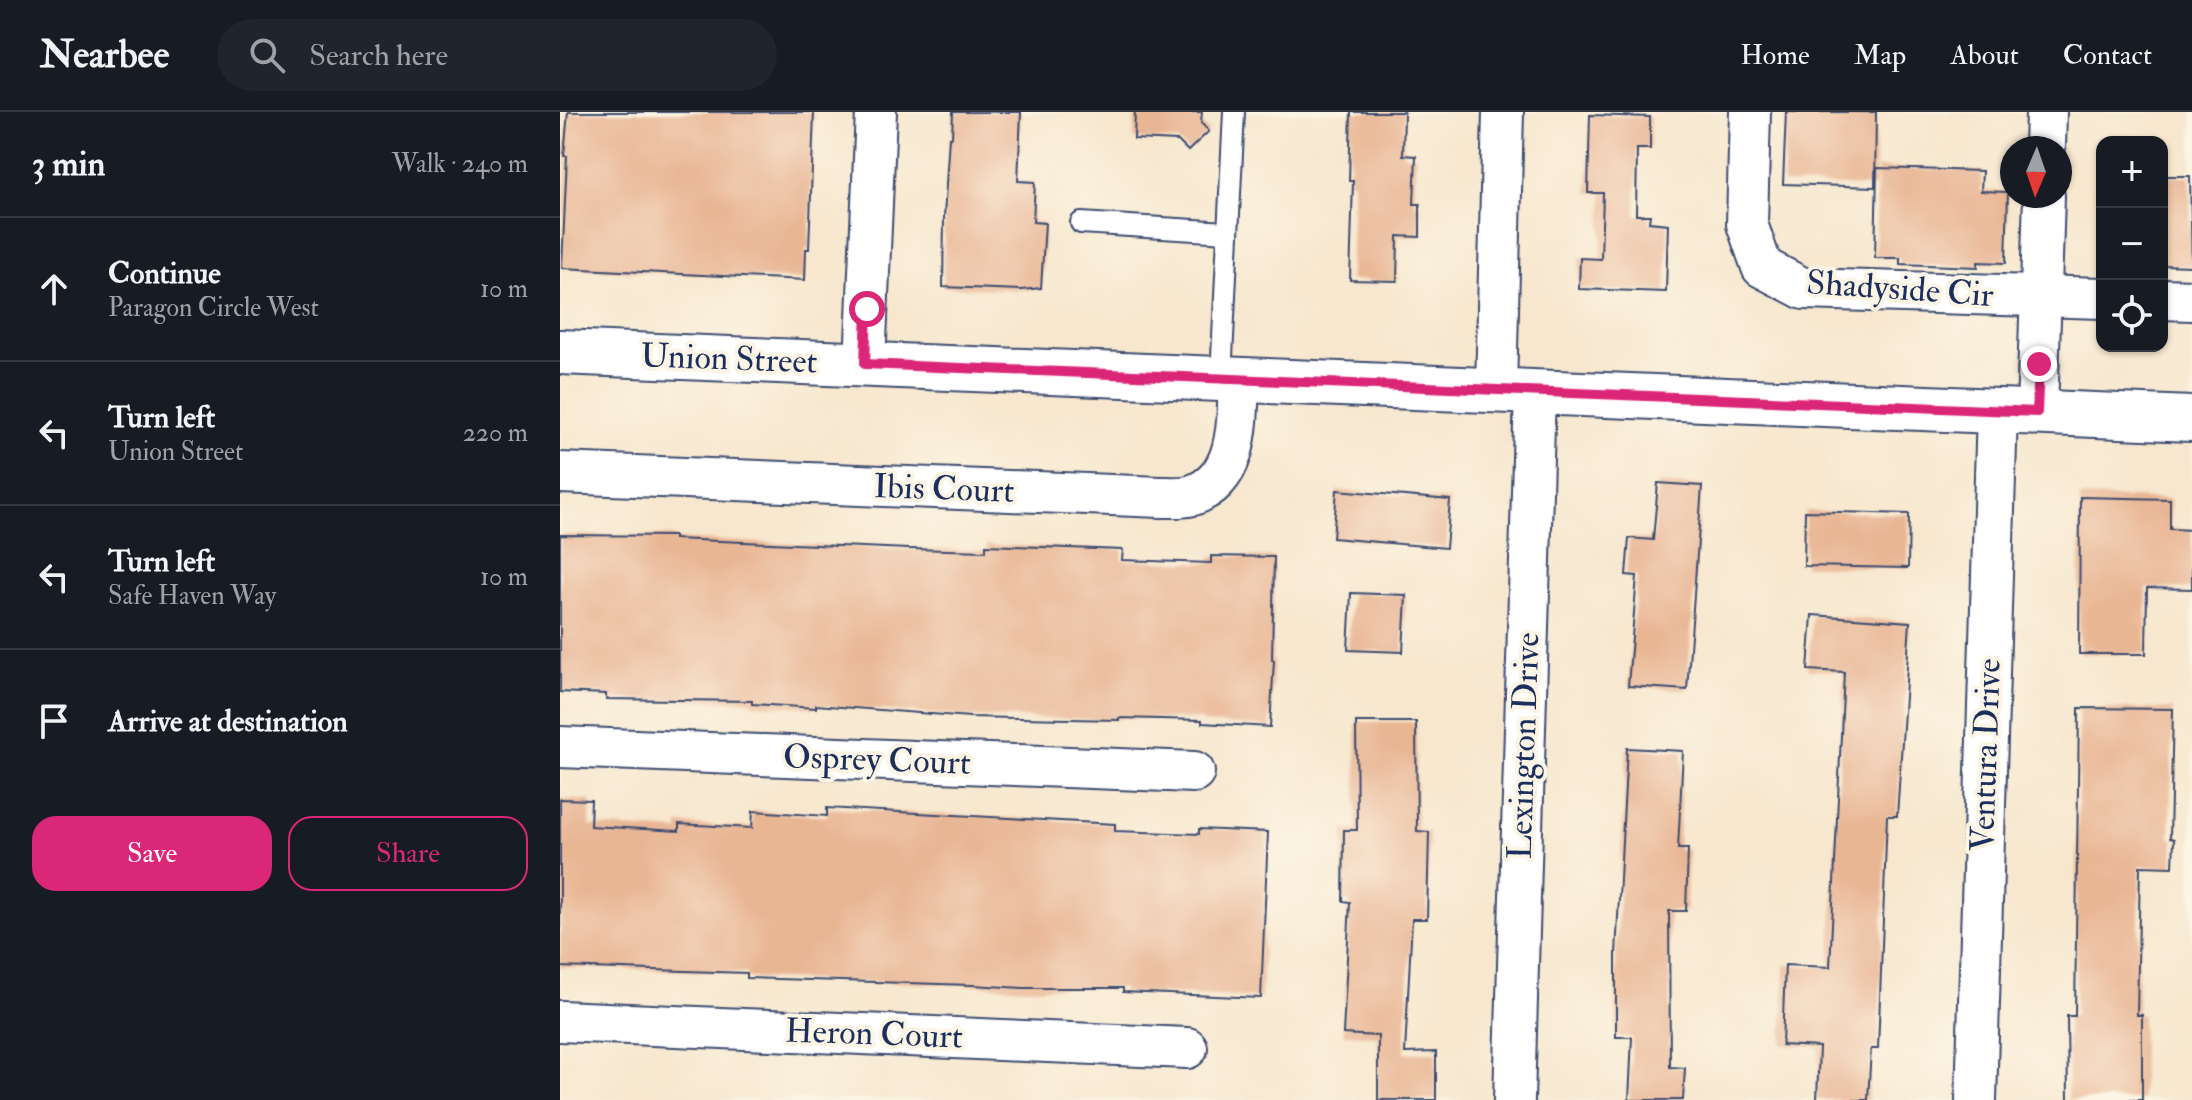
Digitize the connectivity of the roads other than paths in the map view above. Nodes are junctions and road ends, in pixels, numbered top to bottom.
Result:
1 (876, 112) edge
2 (1234, 112) edge
3 (1503, 112) edge
4 (1750, 112) edge
5 (2046, 112) edge
6 (2045, 136) edge
7 (2044, 208) edge
8 (1081, 223) dead end
9 (1227, 232) junction
10 (2041, 297) junction
11 (2096, 298) edge
12 (2168, 299) edge
13 (2192, 300) edge
14 (560, 352) edge
15 (865, 364) junction
16 (1230, 378) junction
17 (1516, 390) junction
18 (2017, 412) junction
19 (2192, 419) edge
20 (560, 473) edge
21 (560, 747) edge
22 (1194, 772) dead end
23 (560, 1021) edge
24 (1187, 1048) dead end
25 (1514, 1100) edge
26 (1976, 1100) edge

1 - 15 street
2 - 9 lane
3 - 17 street, Lexington Drive
4 - 10 street, Shadyside Cir
5 - 6 street
7 - 10 street, Ventura Drive
8 - 9 lane
9 - 16 lane
10 - 11 street, Shadyside Cir
10 - 18 street, Ventura Drive
12 - 13 street
14 - 15 street, Union Street
15 - 16 street, Union Street
16 - 17 street, Union Street
16 - 20 street, Ibis Court
17 - 18 street, Union Street
17 - 25 street, Lexington Drive
18 - 19 street, Union Street
18 - 26 street, Ventura Drive
21 - 22 street, Osprey Court
23 - 24 street, Heron Court

